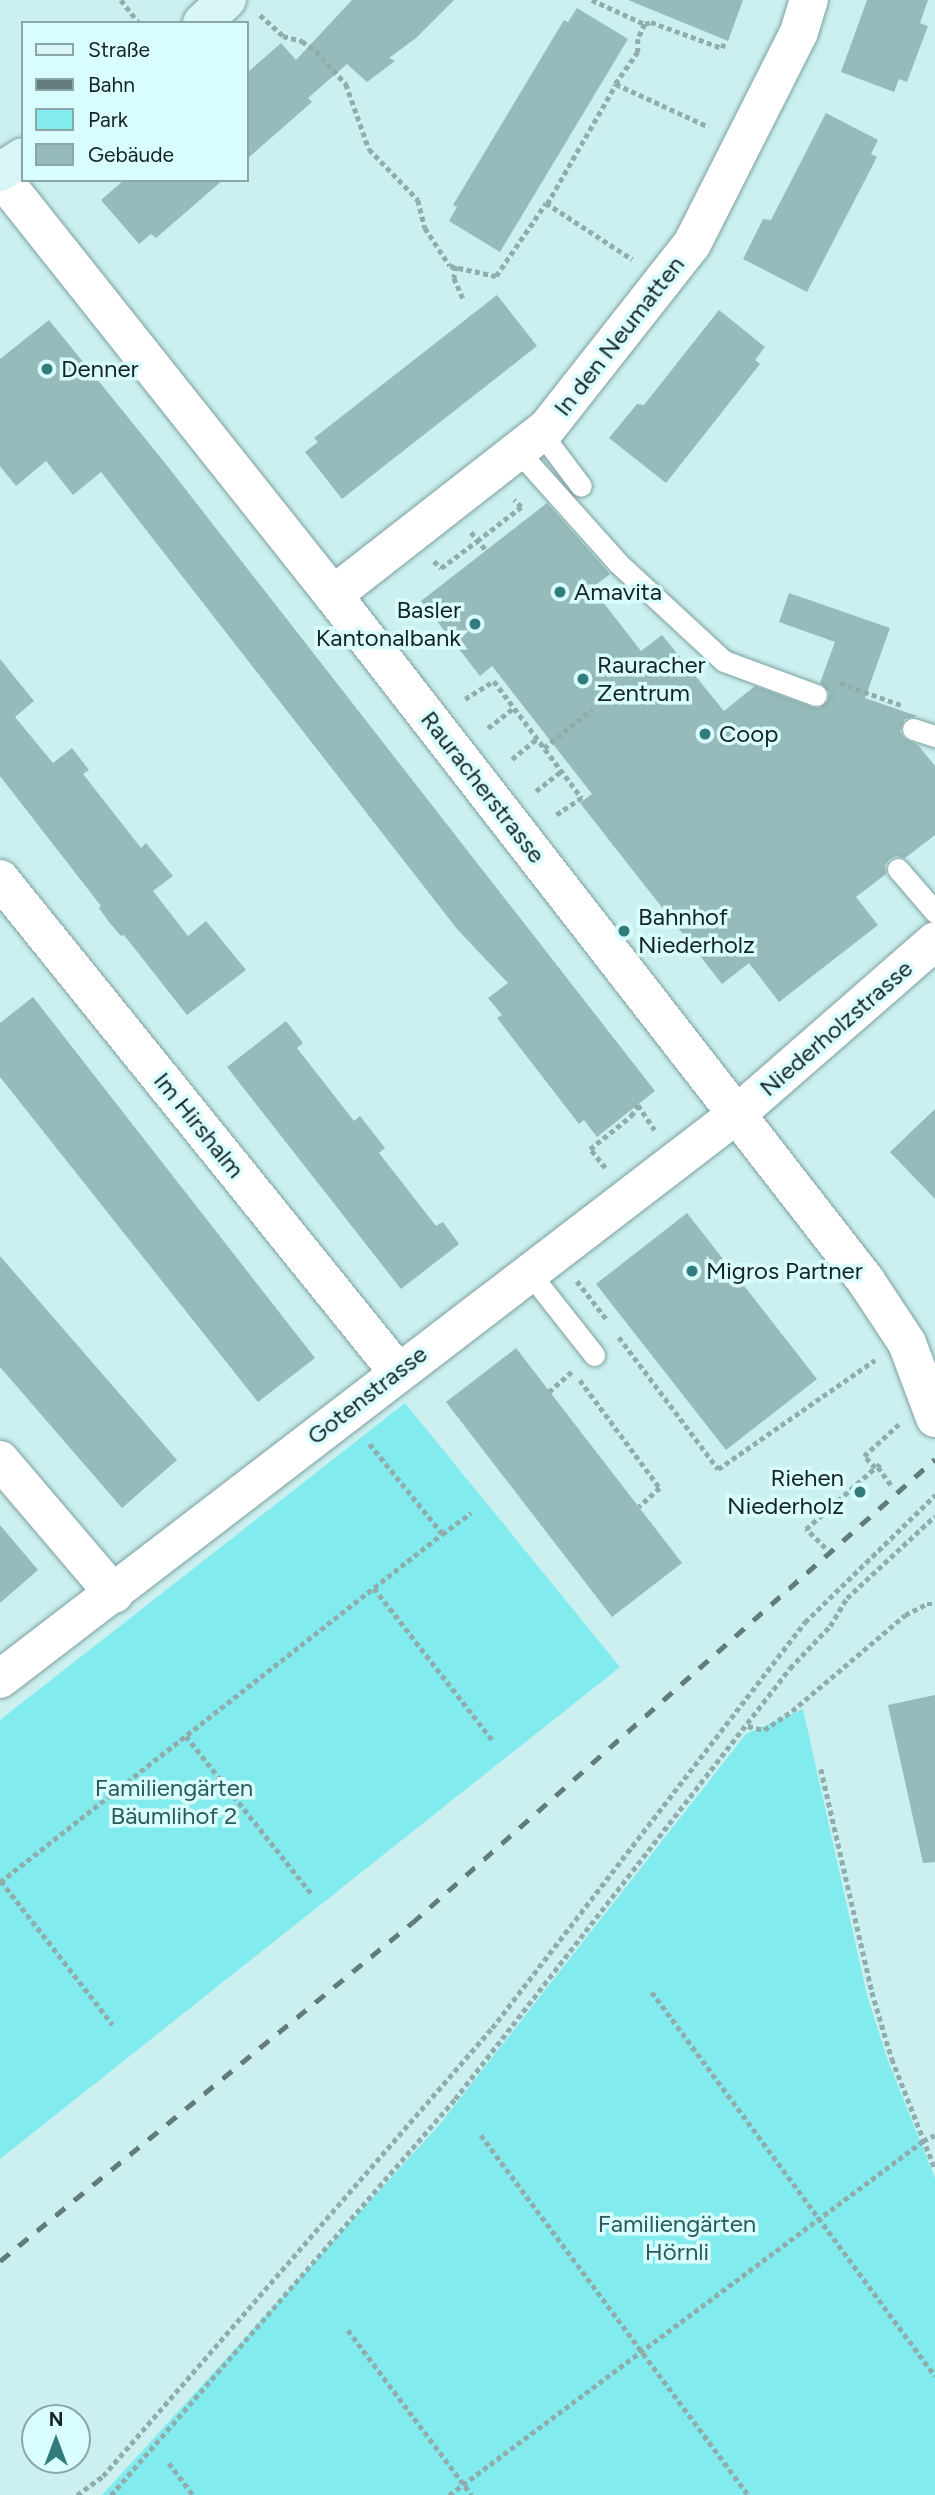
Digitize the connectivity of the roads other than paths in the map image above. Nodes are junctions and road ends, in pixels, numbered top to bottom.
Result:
1 (809, 0) edge
2 (240, 4) edge
3 (206, 21) edge
4 (21, 158) edge
5 (0, 174) edge
6 (530, 442) junction
7 (581, 486) dead end
8 (333, 596) junction
9 (816, 695) dead end
10 (913, 729) dead end
11 (935, 736) edge
12 (898, 869) dead end
13 (0, 879) edge
14 (935, 912) edge
15 (935, 941) edge
16 (737, 1114) junction
17 (542, 1261) junction
18 (594, 1355) dead end
19 (397, 1371) junction
20 (931, 1408) edge
21 (0, 1460) edge
22 (114, 1594) junction
23 (0, 1679) edge

1 - 6 street, In den Neumatten
2 - 3 main road
4 - 5 main road
5 - 8 street, Rauracherstrasse
6 - 7 lane
6 - 8 street, In den Neumatten
6 - 9 lane
8 - 16 street, Rauracherstrasse
10 - 11 lane
12 - 14 lane
13 - 19 street, Im Hirshalm
15 - 16 street, Niederholzstrasse
16 - 17 street, Gotenstrasse
16 - 20 street, Rauracherstrasse
17 - 18 lane
17 - 19 street, Gotenstrasse
19 - 22 street, Gotenstrasse
21 - 22 street
22 - 23 street, Gotenstrasse

